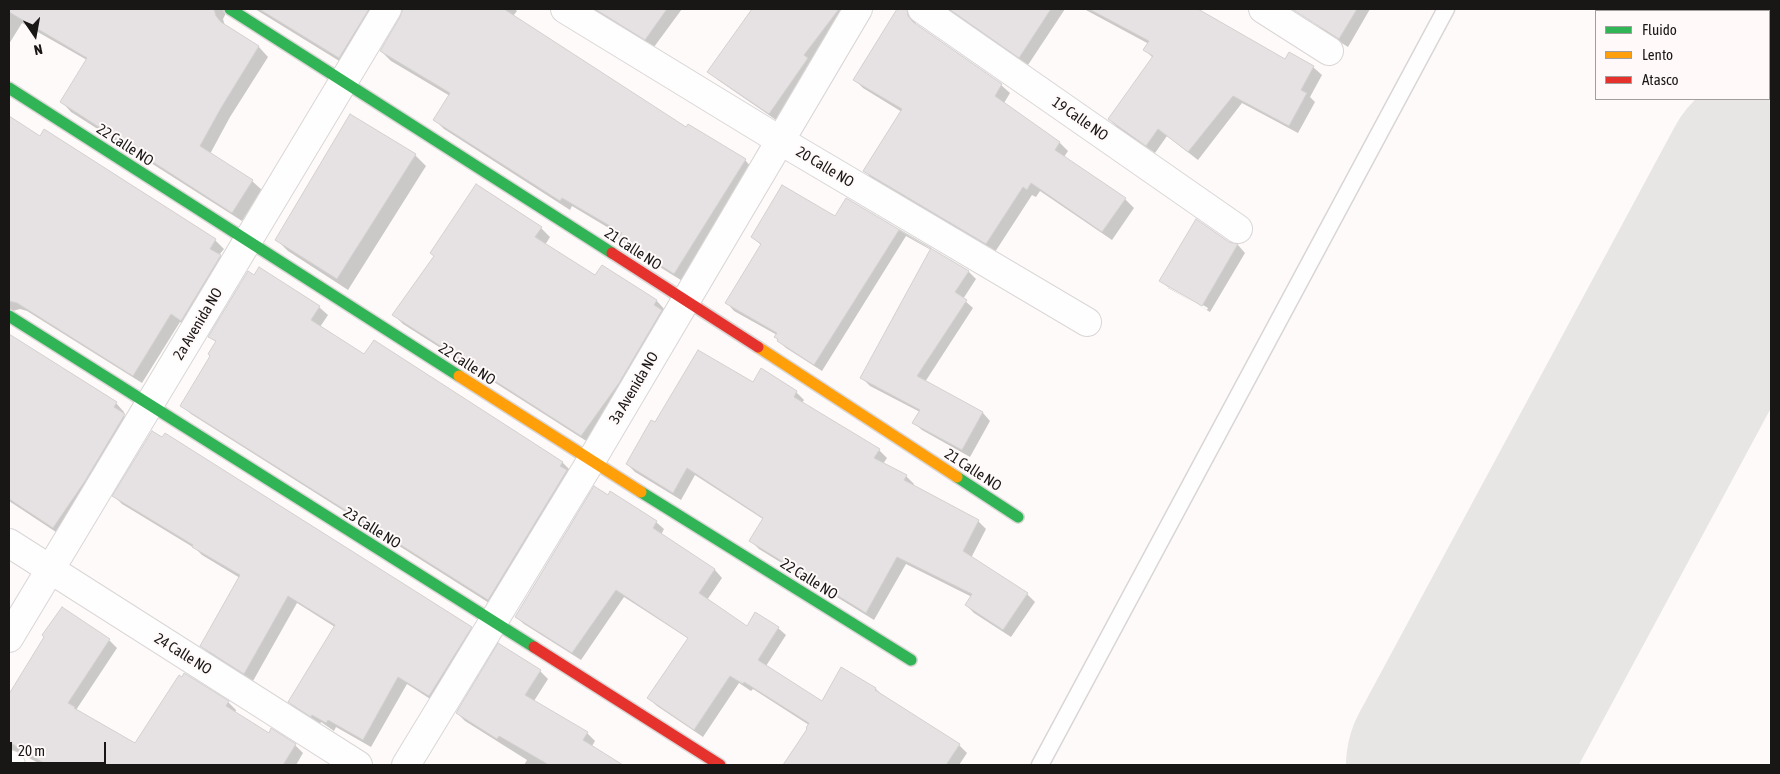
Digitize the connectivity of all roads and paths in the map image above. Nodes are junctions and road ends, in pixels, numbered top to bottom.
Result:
1 (230, 9) edge
2 (387, 9) edge
3 (565, 9) edge
4 (858, 9) edge
5 (922, 9) edge
6 (1263, 9) edge
7 (1446, 9) edge
8 (1329, 51) dead end
9 (344, 81) junction
10 (9, 88) edge
11 (781, 141) junction
12 (1238, 229) dead end
13 (248, 241) junction
14 (686, 300) junction
15 (9, 316) edge
16 (1087, 322) dead end
17 (149, 406) junction
18 (591, 461) junction
19 (1018, 517) dead end
20 (9, 543) edge
21 (51, 570) junction
22 (493, 622) junction
23 (9, 638) edge
24 (911, 660) dead end
25 (358, 765) edge
26 (406, 765) edge
27 (720, 765) edge
28 (1040, 765) edge

1 - 9 street, 21 Calle NO
2 - 9 street, 2a Avenida NO
3 - 11 street, 20 Calle NO
4 - 11 street, 3a Avenida NO
5 - 12 street, 19 Calle NO
6 - 8 street
7 - 28 lane
9 - 13 street, 2a Avenida NO
9 - 14 street, 21 Calle NO
10 - 13 street, 22 Calle NO
11 - 14 street, 3a Avenida NO
11 - 16 street, 20 Calle NO
13 - 17 street, 2a Avenida NO
13 - 18 street, 22 Calle NO
14 - 18 street, 3a Avenida NO
14 - 19 street, 21 Calle NO
15 - 17 street, 23 Calle NO
17 - 21 street, 2a Avenida NO
17 - 22 street, 23 Calle NO
18 - 22 street, 3a Avenida NO
18 - 24 street, 22 Calle NO
20 - 21 street, 24 Calle NO
21 - 23 street, 2a Avenida NO
21 - 25 street, 24 Calle NO
22 - 26 street, 3a Avenida NO
22 - 27 street, 23 Calle NO

